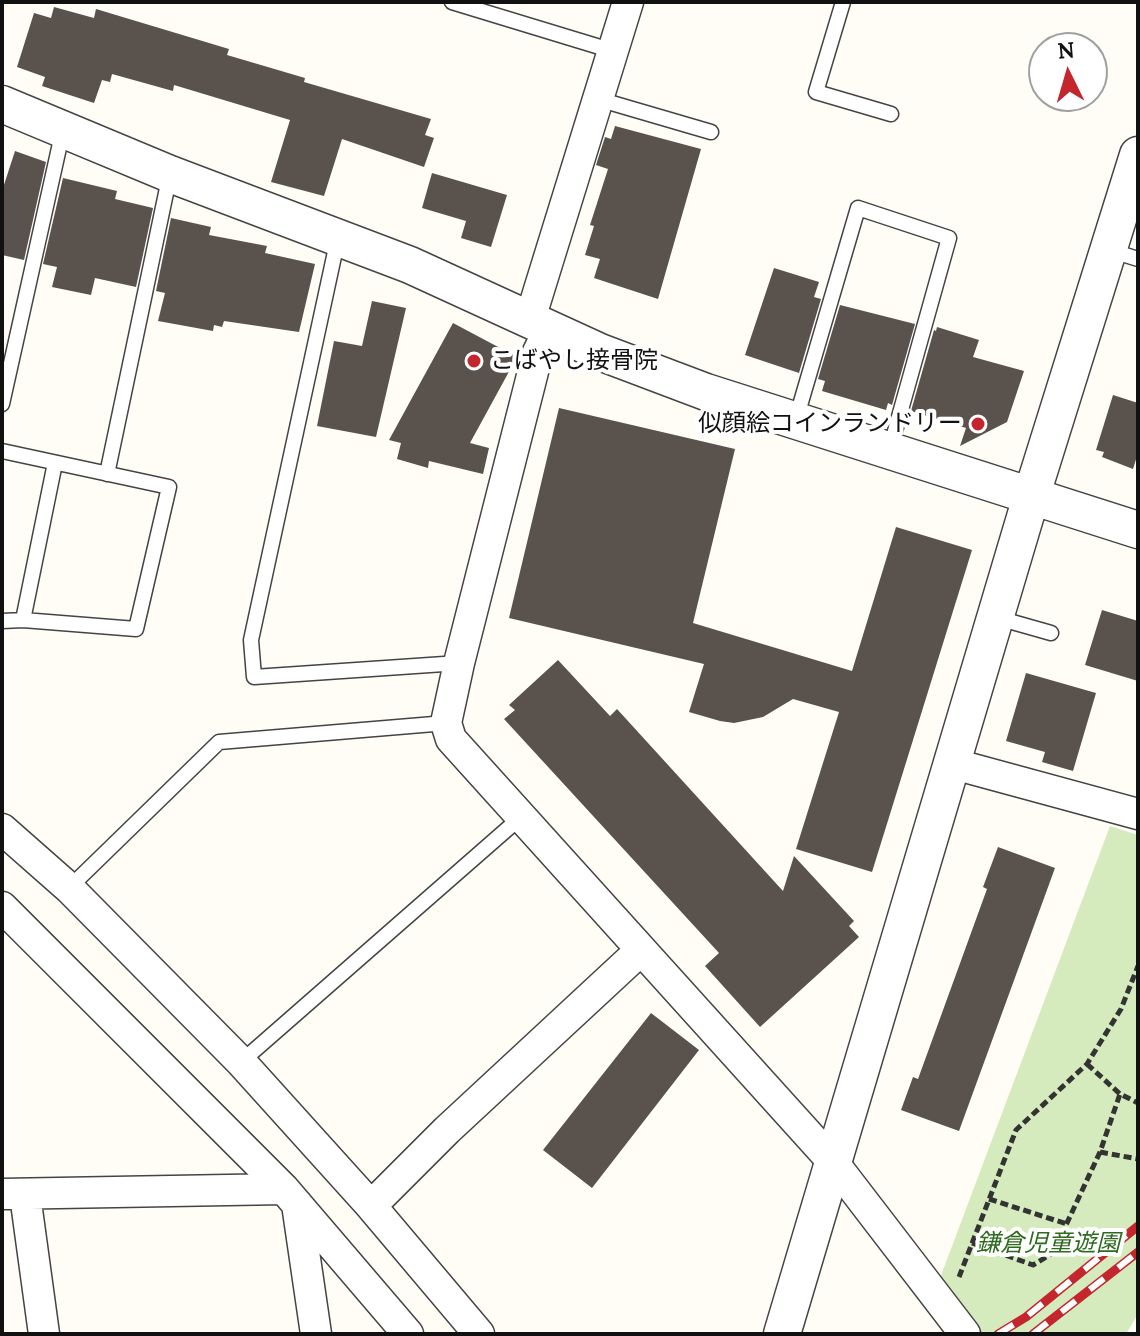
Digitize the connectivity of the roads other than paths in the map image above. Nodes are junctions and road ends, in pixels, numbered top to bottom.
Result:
1 (452, 2) edge
2 (628, 2) edge
3 (843, 2) edge
4 (613, 51) junction
5 (598, 99) junction
6 (2, 104) edge
7 (891, 114) dead end
8 (63, 129) junction
9 (711, 132) dead end
10 (1138, 155) edge
11 (170, 174) junction
12 (339, 238) junction
13 (1123, 255) edge
14 (540, 324) junction
15 (2, 404) edge
16 (796, 419) junction
17 (890, 449) junction
18 (2, 451) edge
19 (55, 463) junction
20 (107, 474) junction
21 (1032, 494) junction
22 (1138, 530) edge
23 (997, 617) junction
24 (23, 620) junction
25 (2, 621) edge
26 (1051, 633) dead end
27 (459, 663) junction
28 (446, 723) junction
29 (954, 764) junction
30 (1138, 814) edge
31 (521, 817) junction
32 (2, 829) edge
33 (69, 888) junction
34 (2, 907) edge
35 (641, 950) junction
36 (241, 1062) junction
37 (833, 1162) junction
38 (13, 1195) edge
39 (290, 1196) junction
40 (371, 1206) junction
41 (44, 1334) edge
42 (316, 1334) edge
43 (408, 1334) edge
44 (479, 1334) edge
45 (782, 1334) edge
46 (965, 1334) edge

1 - 4 lane
2 - 4 street
3 - 7 lane
4 - 5 street
5 - 9 lane
5 - 14 street
6 - 8 street
8 - 11 street
8 - 15 lane
10 - 13 street
11 - 12 street
11 - 20 lane
12 - 14 street
12 - 27 lane
13 - 21 street
14 - 16 street
14 - 27 street
16 - 17 street
16 - 17 lane
17 - 21 street
18 - 19 lane
19 - 20 lane
19 - 24 lane
20 - 24 lane
21 - 22 street
21 - 23 street
23 - 26 lane
23 - 29 street
24 - 25 lane
27 - 28 street
28 - 31 street
28 - 33 lane
29 - 30 street
29 - 37 street
31 - 35 street
31 - 36 lane
32 - 33 street
33 - 36 street
34 - 39 street
35 - 37 street
35 - 40 street
36 - 40 street
37 - 45 street
37 - 46 street
38 - 39 street
38 - 41 street
39 - 42 street
39 - 43 street
40 - 44 street

